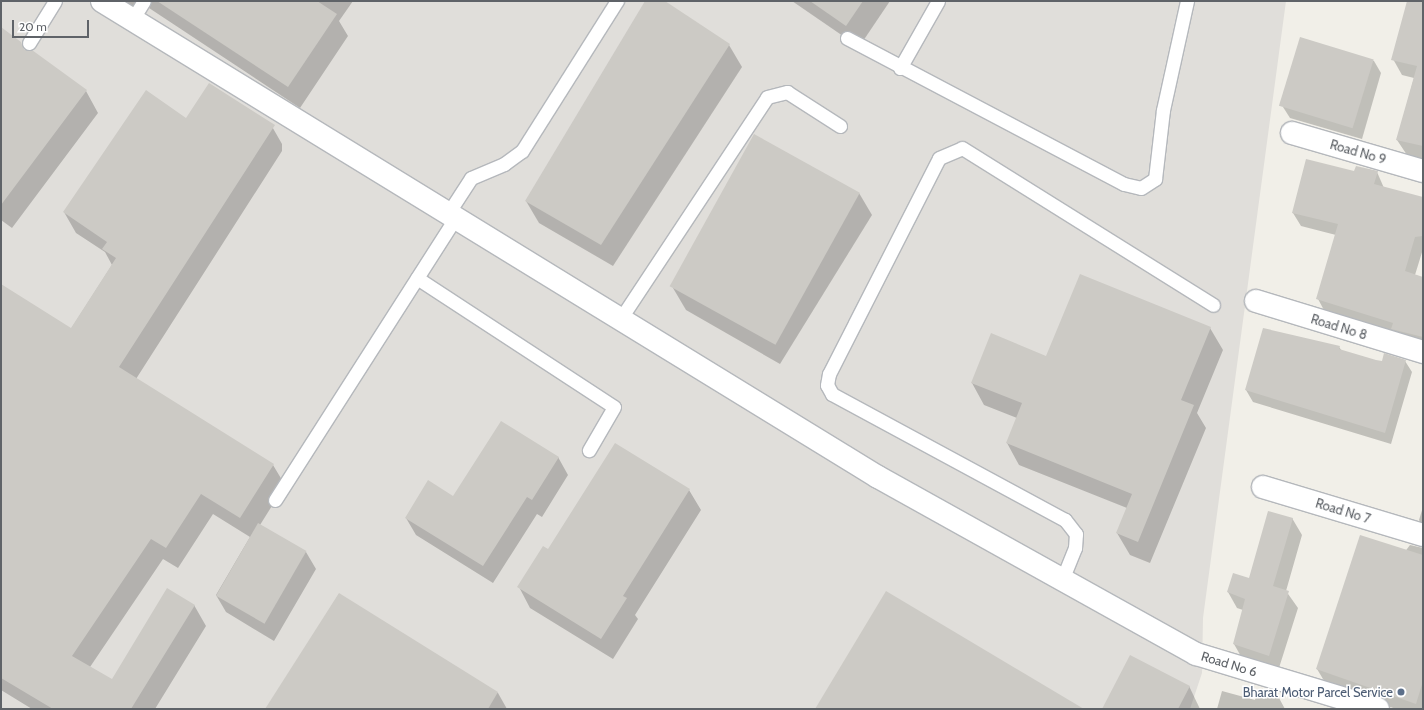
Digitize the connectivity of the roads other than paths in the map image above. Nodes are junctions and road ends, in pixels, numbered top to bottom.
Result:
1 (55, 1) edge
2 (102, 1) edge
3 (144, 1) edge
4 (617, 1) edge
5 (938, 1) edge
6 (1187, 1) edge
7 (132, 20) junction
8 (847, 38) dead end
9 (29, 43) dead end
10 (900, 68) junction
11 (840, 126) dead end
12 (1292, 133) dead end
13 (1423, 171) edge
14 (451, 217) junction
15 (417, 278) junction
16 (1256, 301) dead end
17 (1212, 305) dead end
18 (619, 321) junction
19 (1423, 352) edge
20 (589, 450) dead end
21 (1263, 487) dead end
22 (275, 500) dead end
23 (1423, 535) edge
24 (1062, 580) junction
25 (1378, 709) edge

1 - 9 lane
2 - 7 street, Road No 6
3 - 7 lane
4 - 14 lane
5 - 10 lane
6 - 10 lane
7 - 14 street, Road No 6
8 - 10 lane
11 - 18 lane
12 - 13 street, Road No 9
14 - 15 lane
14 - 18 street, Road No 6
15 - 20 lane
15 - 22 lane
16 - 19 street, Road No 8
17 - 24 lane
18 - 24 street, Road No 6
21 - 23 street, Road No 7
24 - 25 street, Road No 6

